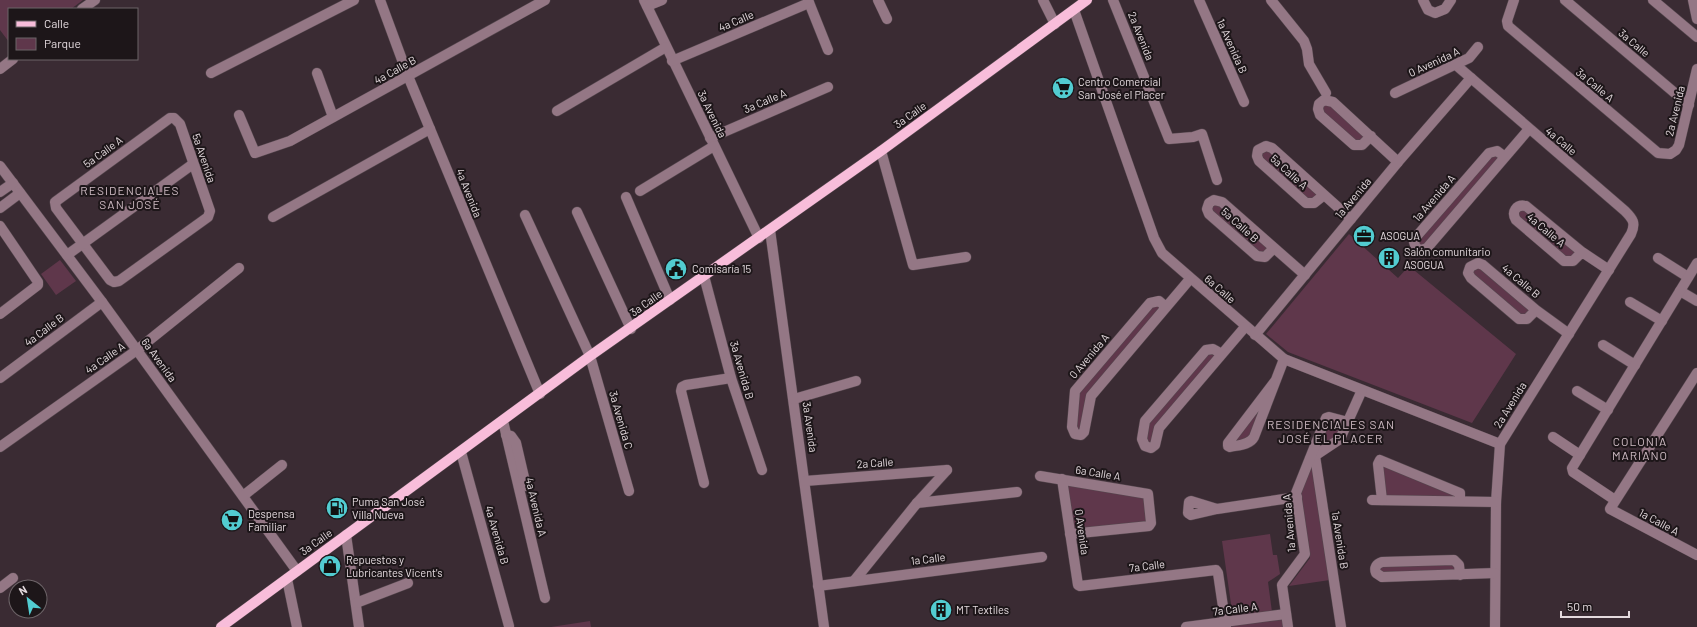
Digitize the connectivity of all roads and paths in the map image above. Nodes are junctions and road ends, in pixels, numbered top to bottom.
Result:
1 (95, 0) edge
2 (354, 0) edge
3 (380, 0) edge
4 (545, 0) edge
5 (662, 0) edge
6 (878, 0) edge
7 (1044, 0) edge
8 (1087, 0) edge
9 (1113, 0) edge
10 (1199, 0) edge
11 (1271, 0) edge
12 (1423, 0) edge
13 (1451, 0) edge
14 (1514, 0) edge
15 (1565, 0) edge
16 (1653, 0) edge
17 (1694, 0) edge
18 (808, 1) edge
19 (646, 3) edge
20 (83, 8) edge
21 (1074, 10) junction
22 (886, 19) dead end
23 (1697, 19) edge
24 (1055, 24) junction
25 (1697, 37) edge
26 (666, 47) junction
27 (1478, 47) dead end
28 (828, 50) dead end
29 (11, 60) edge
30 (672, 61) junction
31 (1456, 65) junction
32 (1, 66) edge
33 (1697, 69) edge
34 (211, 73) dead end
35 (318, 74) dead end
36 (408, 76) junction
37 (1471, 78) junction
38 (828, 87) dead end
39 (1326, 93) dead end
40 (1395, 93) dead end
41 (1244, 102) dead end
42 (1689, 105) junction
43 (557, 111) dead end
44 (239, 115) dead end
45 (333, 117) junction
46 (170, 118) joint
47 (430, 129) junction
48 (1529, 129) junction
49 (1371, 136) junction
50 (712, 142) junction
51 (881, 151) junction
52 (1670, 154) joint
53 (1505, 157) junction
54 (1398, 162) junction
55 (193, 164) junction
56 (0, 166) edge
57 (1217, 180) dead end
58 (13, 183) junction
59 (640, 191) dead end
60 (0, 192) edge
61 (20, 193) junction
62 (1324, 195) junction
63 (626, 197) dead end
64 (0, 208) edge
65 (577, 212) dead end
66 (525, 215) dead end
67 (273, 217) dead end
68 (1351, 219) junction
69 (1634, 222) joint
70 (0, 226) edge
71 (770, 230) junction
72 (759, 238) junction
73 (82, 244) junction
74 (1274, 248) junction
75 (1582, 252) junction
76 (67, 255) junction
77 (966, 257) dead end
78 (1658, 258) dead end
79 (1697, 263) edge
80 (239, 268) dead end
81 (1609, 270) junction
82 (1305, 275) junction
83 (704, 276) junction
84 (1688, 277) junction
85 (1190, 279) junction
86 (1680, 291) junction
87 (670, 300) junction
88 (1697, 301) edge
89 (102, 302) junction
90 (1630, 302) dead end
91 (1166, 307) junction
92 (1536, 310) junction
93 (0, 314) edge
94 (1662, 321) junction
95 (1245, 327) junction
96 (631, 329) junction
97 (1569, 334) junction
98 (1255, 335) junction
99 (1603, 345) dead end
100 (137, 350) junction
101 (1222, 354) junction
102 (590, 356) junction
103 (1284, 360) junction
104 (1635, 365) junction
105 (1697, 373) edge
106 (0, 378) edge
107 (731, 378) junction
108 (1276, 380) junction
109 (856, 381) dead end
110 (1362, 390) junction
111 (1577, 390) dead end
112 (540, 394) junction
113 (794, 399) junction
114 (1608, 410) junction
115 (503, 421) junction
116 (1348, 422) junction
117 (1553, 437) dead end
118 (1500, 444) junction
119 (0, 447) edge
120 (461, 452) junction
121 (1580, 455) junction
122 (1312, 458) junction
123 (282, 465) dead end
124 (762, 470) dead end
125 (1040, 476) dead end
126 (1062, 479) junction
127 (805, 481) junction
128 (704, 483) dead end
129 (629, 491) dead end
130 (1017, 492) dead end
131 (243, 496) junction
132 (1296, 497) junction
133 (1615, 500) junction
134 (1460, 501) junction
135 (1496, 502) junction
136 (917, 503) junction
137 (1217, 509) dead end
138 (1070, 534) junction
139 (346, 536) junction
140 (1697, 556) edge
141 (1042, 557) dead end
142 (297, 571) junction
143 (1495, 573) junction
144 (1460, 575) junction
145 (13, 578) dead end
146 (287, 579) junction
147 (854, 580) junction
148 (408, 583) dead end
149 (818, 586) junction
150 (1080, 586) joint
151 (0, 588) edge
152 (548, 597) dead end
153 (356, 603) junction
154 (1286, 614) junction
155 (1226, 625) edge
156 (509, 626) dead end
157 (221, 627) edge
158 (297, 627) edge
159 (359, 627) edge
160 (824, 627) edge
161 (1186, 627) edge
162 (1288, 627) edge
163 (1341, 627) edge
164 (1494, 627) edge

1 - 20 street
2 - 34 street
3 - 36 street, 4a Avenida
4 - 36 street, 4a Calle B
5 - 19 street
6 - 22 street
7 - 24 street
8 - 21 main road, 3a Calle
9 - 57 street, 2a Avenida
10 - 41 street, 1a Avenida B
11 - 39 street
12 - 13 street
14 - 52 street, 3a Calle A
15 - 42 street, 3a Calle
16 - 25 street
17 - 23 street
18 - 28 street
18 - 30 street, 4a Calle
19 - 26 street, 3a Avenida
21 - 24 main road, 3a Calle
21 - 85 street, 6a Calle
24 - 51 main road, 3a Calle
26 - 30 street, 3a Avenida
26 - 43 street
27 - 31 street, 0 Avenida A
29 - 32 street
30 - 50 street, 3a Avenida
31 - 37 street, 4a Calle
31 - 40 street, 0 Avenida A
33 - 42 street, 2a Avenida
35 - 45 street
36 - 45 street, 4a Calle B
36 - 47 street, 4a Avenida
37 - 48 street, 4a Calle
37 - 54 street, 1a Avenida
38 - 50 street, 3a Calle A
42 - 52 street, 2a Avenida
44 - 45 street, 4a Calle B
46 - 55 street, 5a Avenida
46 - 73 street, 5a Calle A
47 - 67 street
47 - 112 street, 4a Avenida
48 - 53 street, 1a Avenida A
48 - 69 street, 4a Calle
49 - 49 street
49 - 54 street
50 - 59 street, 3a Calle A
50 - 72 street, 3a Avenida
51 - 71 main road, 3a Calle
51 - 77 street
53 - 53 street, 1a Avenida A
54 - 68 street, 1a Avenida
55 - 73 street
55 - 73 street, 5a Avenida
56 - 58 street, 6a Avenida
58 - 60 street
58 - 61 street, 6a Avenida
61 - 64 street
61 - 76 street, 6a Avenida
62 - 62 street, 5a Calle A
62 - 68 street, 5a Calle A
63 - 87 street
65 - 96 street
66 - 102 street, 3a Avenida C
68 - 82 street, 1a Avenida
69 - 81 street, 2a Avenida
70 - 93 street
71 - 72 main road, 3a Calle
71 - 113 street, 3a Avenida
72 - 83 main road, 3a Calle
73 - 76 street
74 - 74 street, 5a Calle B
74 - 82 street, 5a Calle B
75 - 75 street, 4a Calle A
75 - 81 street, 4a Calle A
76 - 89 street, 6a Avenida
78 - 84 street
79 - 84 street
80 - 100 street, 4a Calle A
81 - 97 street, 2a Avenida
82 - 98 street, 1a Avenida
83 - 87 main road, 3a Calle
83 - 107 street, 3a Avenida B
84 - 86 street
85 - 91 street, 0 Avenida A
85 - 95 street, 6a Calle
86 - 88 street
86 - 94 street
87 - 96 main road, 3a Calle
89 - 100 street, 6a Avenida
89 - 106 street, 4a Calle B
90 - 94 street
91 - 91 street, 0 Avenida A
92 - 92 street, 4a Calle B
92 - 97 street, 4a Calle B
94 - 104 street
95 - 98 street, 6a Calle
95 - 101 street
96 - 102 main road, 3a Calle
97 - 118 street, 2a Avenida
98 - 103 street, 6a Calle
99 - 104 street
100 - 119 street, 4a Calle A
100 - 131 street, 6a Avenida
101 - 101 street
102 - 112 main road, 3a Calle
102 - 129 street, 3a Avenida C
103 - 108 street
103 - 110 street, 6a Calle
104 - 114 street
105 - 133 street
107 - 124 street, 3a Avenida B
107 - 128 street
108 - 108 street
109 - 113 street
110 - 116 street
110 - 118 street, 6a Calle
111 - 114 street
112 - 115 main road, 3a Calle
113 - 127 street, 3a Avenida
114 - 121 street
115 - 120 main road, 3a Calle
115 - 152 street, 4a Avenida A
116 - 122 street
116 - 122 street, 1a Avenida A
117 - 121 street
118 - 135 street, 2a Avenida
120 - 139 main road, 3a Calle
120 - 156 street, 4a Avenida B
121 - 133 street
122 - 132 street, 1a Avenida A
122 - 163 street, 1a Avenida B
123 - 131 street
125 - 126 street, 6a Calle A
126 - 138 street, 0 Avenida
126 - 138 street, 6a Calle A
127 - 136 street, 2a Calle
127 - 149 street, 3a Avenida
130 - 136 street
131 - 142 street, 6a Avenida
132 - 137 street
132 - 154 street, 1a Avenida A
133 - 140 street, 1a Calle A
134 - 134 street
134 - 135 street
135 - 143 street, 2a Avenida
136 - 147 street
138 - 150 street, 0 Avenida
139 - 142 main road, 3a Calle
139 - 153 street
141 - 147 street, 1a Calle
142 - 146 main road, 3a Calle
143 - 144 street
143 - 164 street, 2a Avenida
144 - 144 street
145 - 151 street
146 - 157 main road, 3a Calle
146 - 158 street
147 - 149 street, 1a Calle
148 - 153 street
149 - 160 street, 3a Avenida
150 - 155 street, 7a Calle
153 - 159 street
154 - 155 street, 7a Calle A
154 - 162 street, 1a Avenida A
155 - 161 street, 7a Calle A

